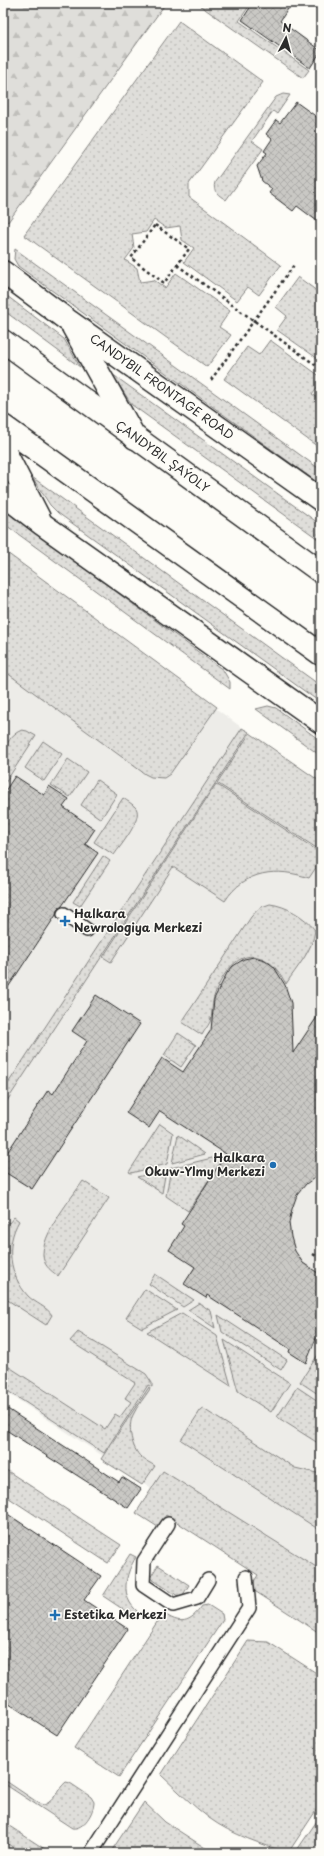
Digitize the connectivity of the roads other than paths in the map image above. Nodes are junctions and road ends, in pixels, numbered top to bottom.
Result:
1 (3, 272) edge
2 (70, 322) junction
3 (3, 341) edge
4 (3, 426) edge
5 (134, 438) junction
6 (3, 448) edge
7 (3, 494) edge
8 (321, 500) edge
9 (42, 524) junction
10 (321, 572) edge
11 (321, 654) edge
12 (321, 722) edge
13 (64, 914) dead end
14 (88, 930) dead end
15 (168, 1524) dead end
16 (246, 1578) dead end
17 (208, 1580) dead end
18 (91, 1853) edge

1 - 2 street, CANDYBIL FRONTAGE ROAD
2 - 5 street
2 - 8 street, CANDYBIL FRONTAGE ROAD
3 - 5 street, ÇANDYBIL ŞAÝOLY
4 - 11 street
5 - 10 street, ÇANDYBIL ŞAÝOLY
6 - 9 street
7 - 9 street
9 - 12 street
13 - 14 lane
15 - 17 lane
16 - 18 lane

